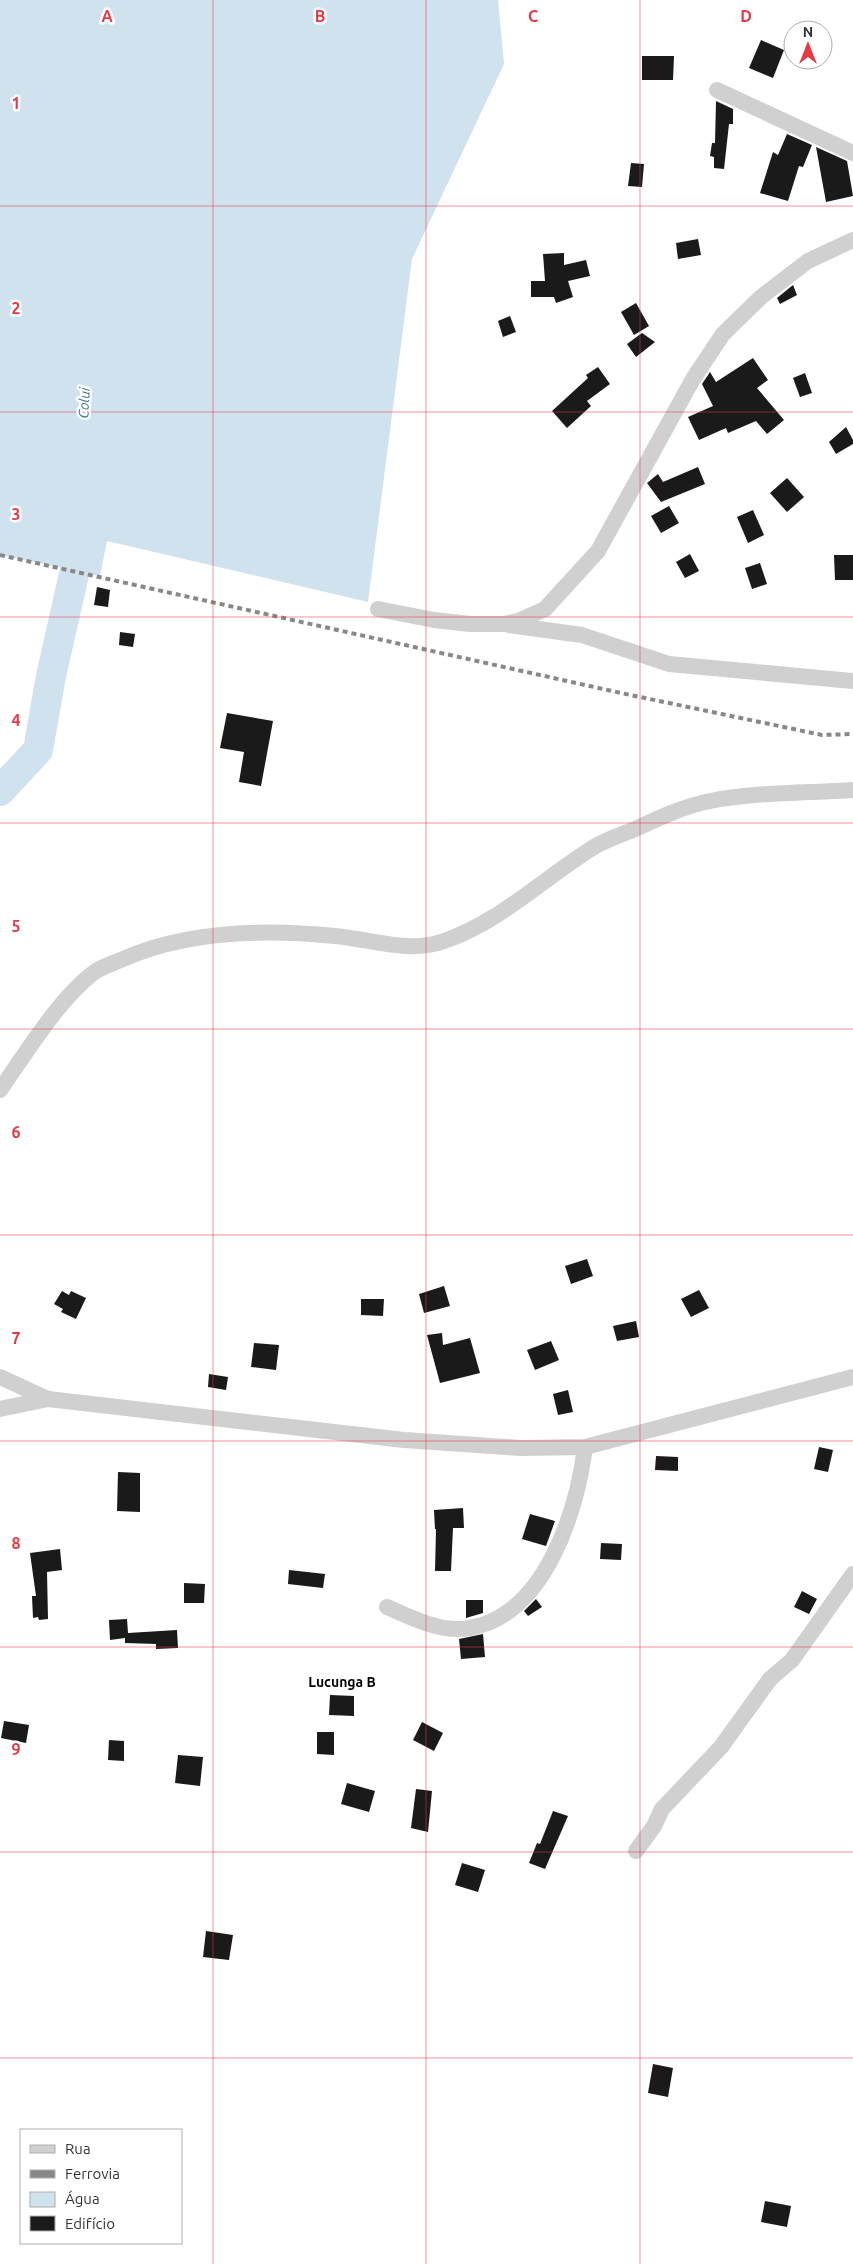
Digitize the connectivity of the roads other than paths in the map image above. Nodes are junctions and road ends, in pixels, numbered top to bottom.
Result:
1 (717, 90) dead end
2 (853, 153) edge
3 (853, 240) edge
4 (378, 608) dead end
5 (504, 624) junction
6 (853, 681) edge
7 (853, 790) edge
8 (0, 1090) edge
9 (0, 1377) edge
10 (853, 1377) edge
11 (48, 1399) junction
12 (0, 1409) edge
13 (585, 1446) junction
14 (853, 1574) edge
15 (387, 1606) dead end
16 (636, 1851) dead end

1 - 2 street
3 - 5 street
4 - 5 street
5 - 6 street
7 - 8 street
9 - 11 street
10 - 13 street
11 - 12 street
11 - 13 street
13 - 15 street
14 - 16 street

